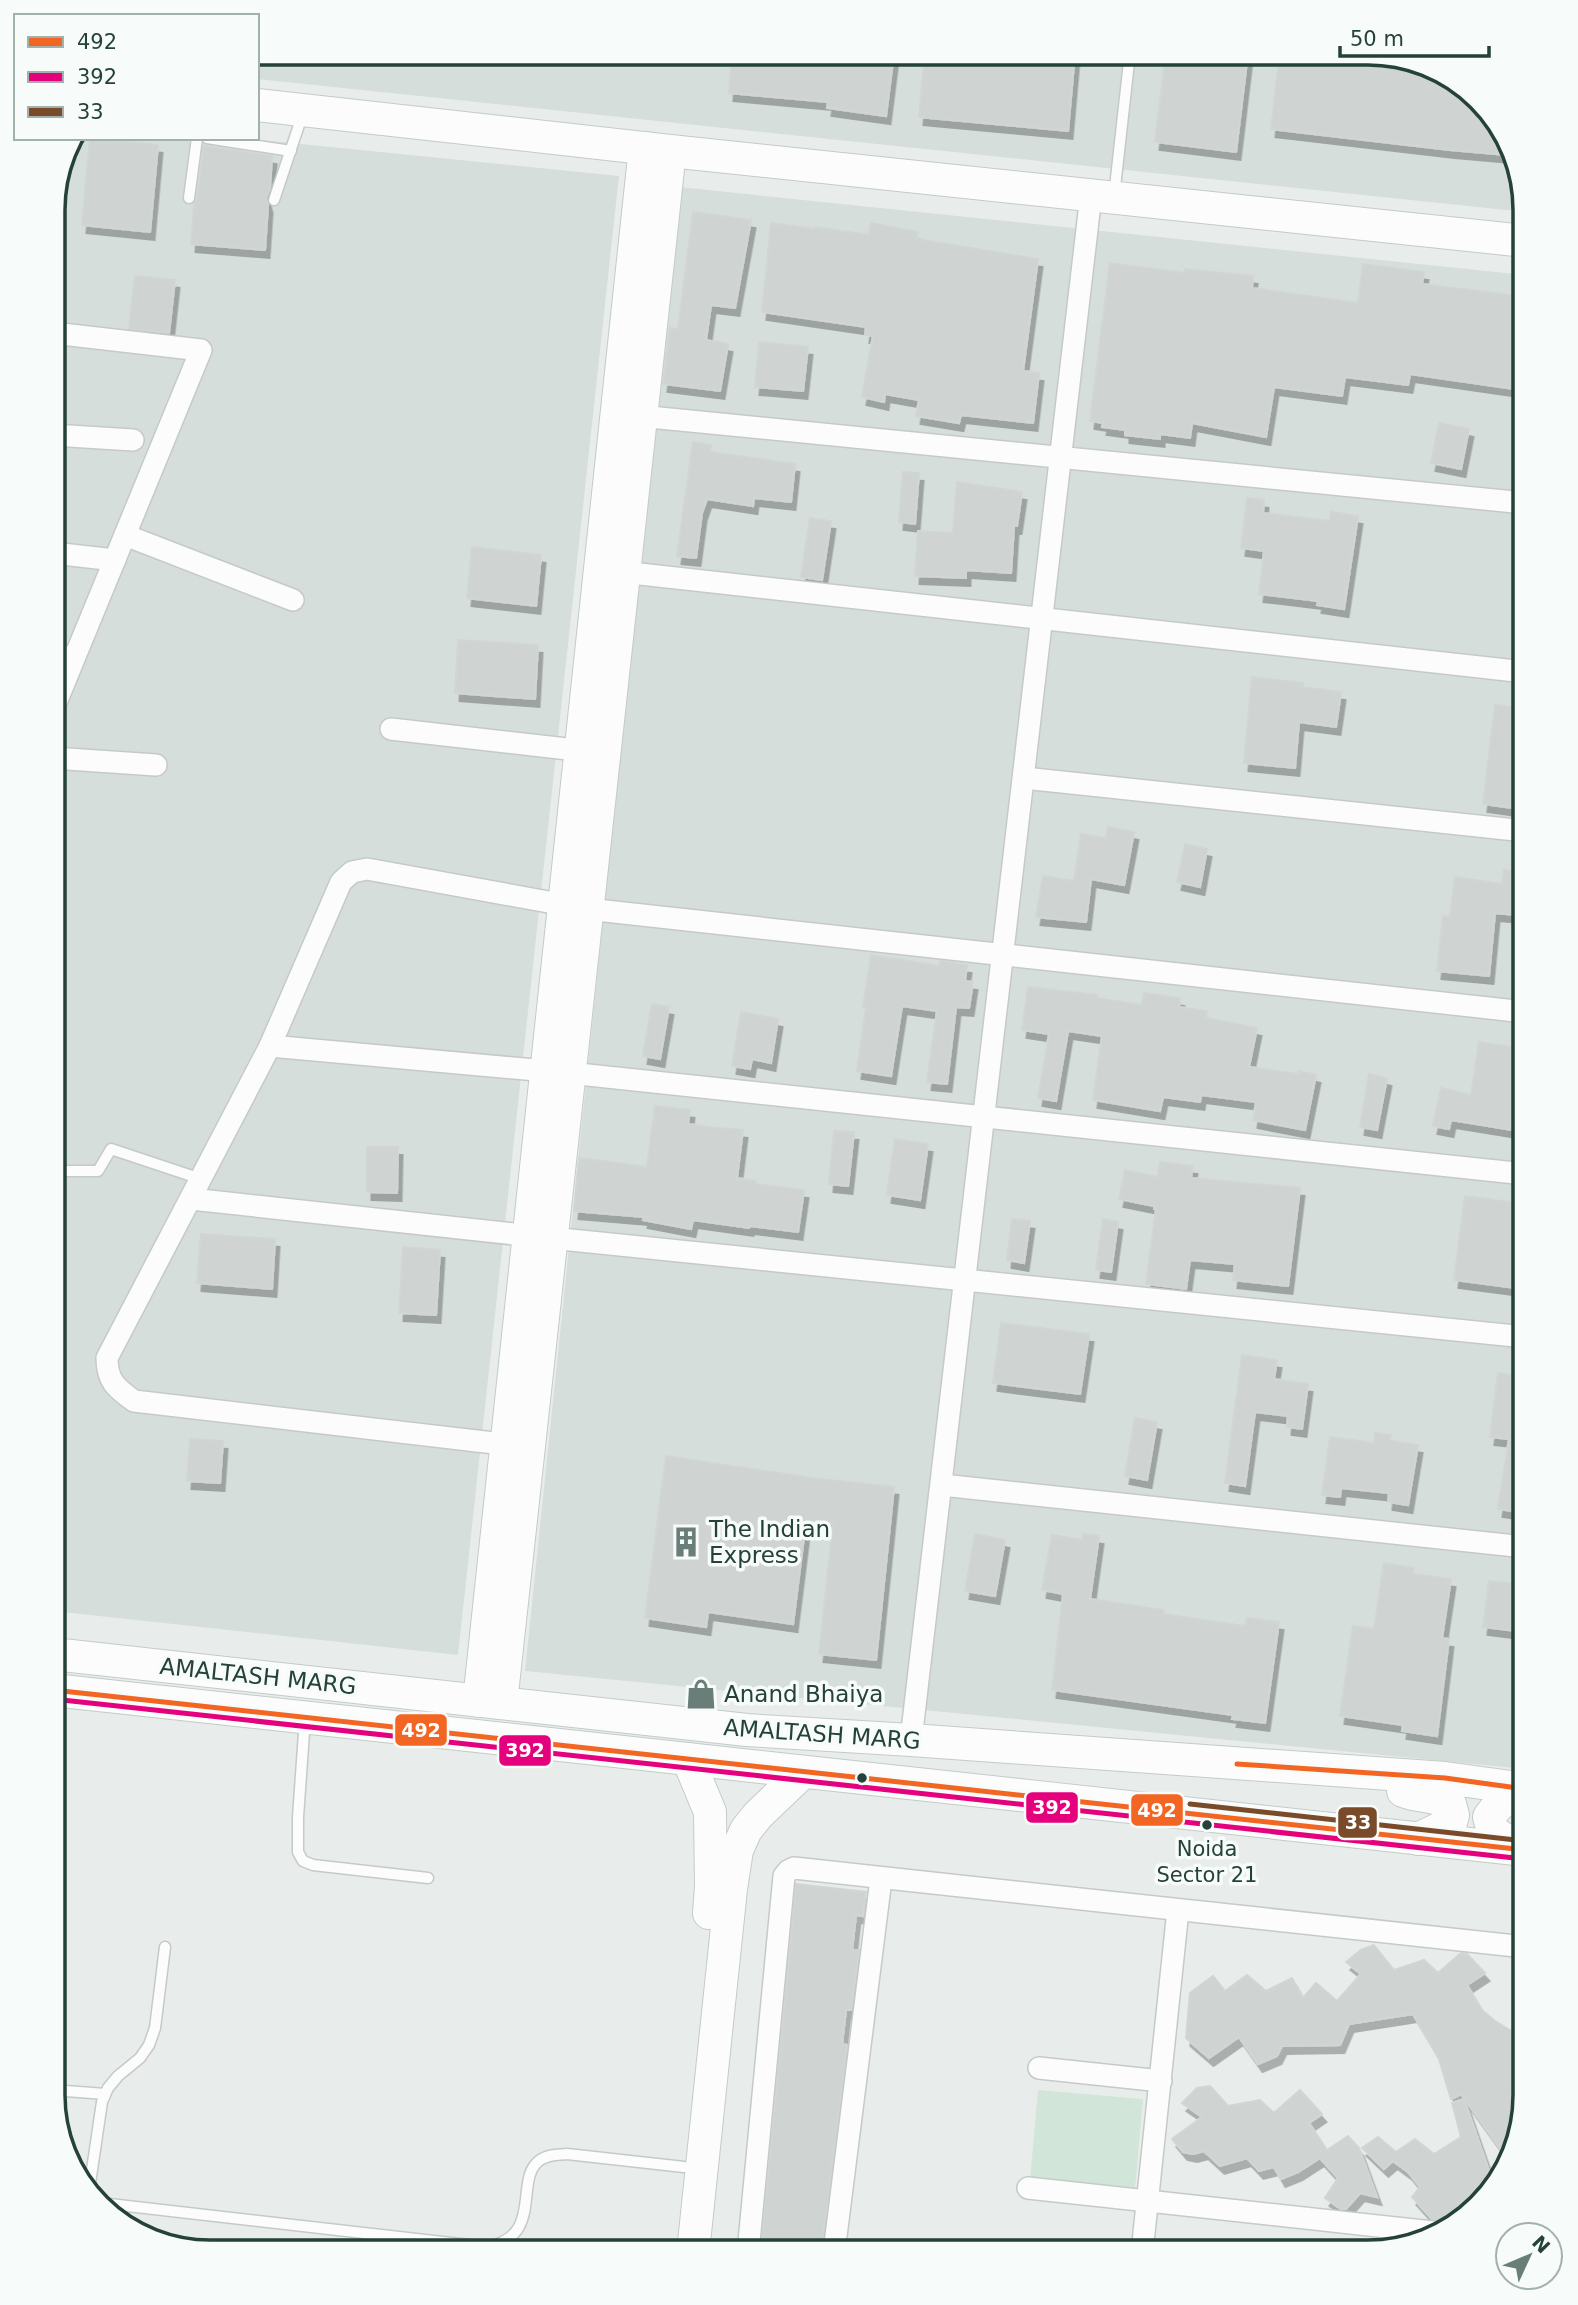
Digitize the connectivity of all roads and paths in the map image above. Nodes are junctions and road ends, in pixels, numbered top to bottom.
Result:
1 (1128, 65) edge
2 (259, 105) edge
3 (304, 110) junction
4 (197, 140) edge
5 (220, 140) edge
6 (657, 149) junction
7 (291, 151) junction
8 (1103, 196) junction
9 (189, 198) dead end
10 (274, 200) dead end
11 (1513, 240) edge
12 (65, 334) edge
13 (629, 415) junction
14 (65, 436) edge
15 (133, 440) dead end
16 (1061, 457) junction
17 (1513, 502) edge
18 (125, 535) junction
19 (65, 555) edge
20 (115, 560) junction
21 (612, 571) junction
22 (293, 600) dead end
23 (1042, 618) junction
24 (65, 657) edge
25 (75, 658) junction
26 (1513, 671) edge
27 (65, 682) edge
28 (391, 729) dead end
29 (592, 751) junction
30 (65, 759) edge
31 (156, 765) dead end
32 (1024, 778) junction
33 (1513, 830) edge
34 (576, 907) junction
35 (1004, 955) junction
36 (1513, 1011) edge
37 (270, 1046) junction
38 (558, 1072) junction
39 (985, 1117) junction
40 (65, 1171) edge
41 (1513, 1173) edge
42 (201, 1179) junction
43 (191, 1199) junction
44 (540, 1237) junction
45 (966, 1280) junction
46 (1513, 1336) edge
47 (517, 1446) junction
48 (943, 1485) junction
49 (1513, 1546) edge
50 (65, 1655) edge
51 (65, 1691) edge
52 (490, 1702) junction
53 (306, 1716) junction
54 (911, 1740) junction
55 (688, 1759) junction
56 (802, 1773) junction
57 (1385, 1774) junction
58 (1513, 1787) edge
59 (1513, 1794) edge
60 (711, 1823) junction
61 (746, 1830) junction
62 (1418, 1839) junction
63 (1513, 1844) edge
64 (1513, 1849) edge
65 (428, 1878) dead end
66 (881, 1879) junction
67 (1178, 1910) junction
68 (1513, 1946) edge
69 (165, 1947) dead end
70 (708, 2017) junction
71 (1039, 2068) dead end
72 (1161, 2081) junction
73 (65, 2091) edge
74 (105, 2094) junction
75 (684, 2167) junction
76 (91, 2178) edge
77 (1028, 2188) dead end
78 (1148, 2201) junction
79 (115, 2205) edge
80 (1419, 2231) edge
81 (426, 2240) edge
82 (507, 2240) edge
83 (676, 2240) edge
84 (694, 2240) edge
85 (749, 2240) edge
86 (836, 2240) edge
87 (1143, 2240) edge

1 - 8 lane
2 - 3 street
3 - 6 street
3 - 7 lane
4 - 9 lane
5 - 7 lane
6 - 8 street
6 - 13 street
7 - 10 lane
8 - 11 street
8 - 16 street
12 - 18 street
13 - 16 street
13 - 21 street
14 - 15 street
16 - 17 street
16 - 23 street
18 - 20 street
18 - 22 street
19 - 20 street
20 - 25 street
21 - 23 street
21 - 29 street
23 - 26 street
23 - 32 street
24 - 25 street
25 - 27 street
28 - 29 street
29 - 34 street
30 - 31 street
32 - 33 street
32 - 35 street
34 - 35 street
34 - 37 street
34 - 38 street
35 - 36 street
35 - 39 street
37 - 38 street
37 - 42 street
38 - 39 street
38 - 44 street
39 - 41 street
39 - 45 street
40 - 42 lane
42 - 43 street
43 - 44 street
43 - 47 street
44 - 45 street
44 - 47 street
45 - 46 street
45 - 48 street
47 - 52 street
48 - 49 street
48 - 54 street
50 - 52 street, AMALTASH MARG
51 - 53 street, AMALTASH MARG
52 - 54 street, AMALTASH MARG
53 - 55 street, AMALTASH MARG
53 - 65 lane
54 - 57 street, AMALTASH MARG
55 - 56 street, AMALTASH MARG
55 - 60 street
56 - 61 street
56 - 62 street, AMALTASH MARG
57 - 58 street, AMALTASH MARG
57 - 62 street
59 - 63 street, AMALTASH MARG
60 - 61 street
60 - 70 street
61 - 70 street
62 - 64 street, AMALTASH MARG
66 - 67 street
66 - 85 street
66 - 86 street
67 - 68 street
67 - 72 street
69 - 74 lane
70 - 75 street
70 - 84 street
71 - 72 street
72 - 78 street
73 - 74 lane
74 - 76 lane
75 - 82 lane
75 - 83 street
77 - 78 street
78 - 80 street
78 - 87 street
79 - 81 lane

